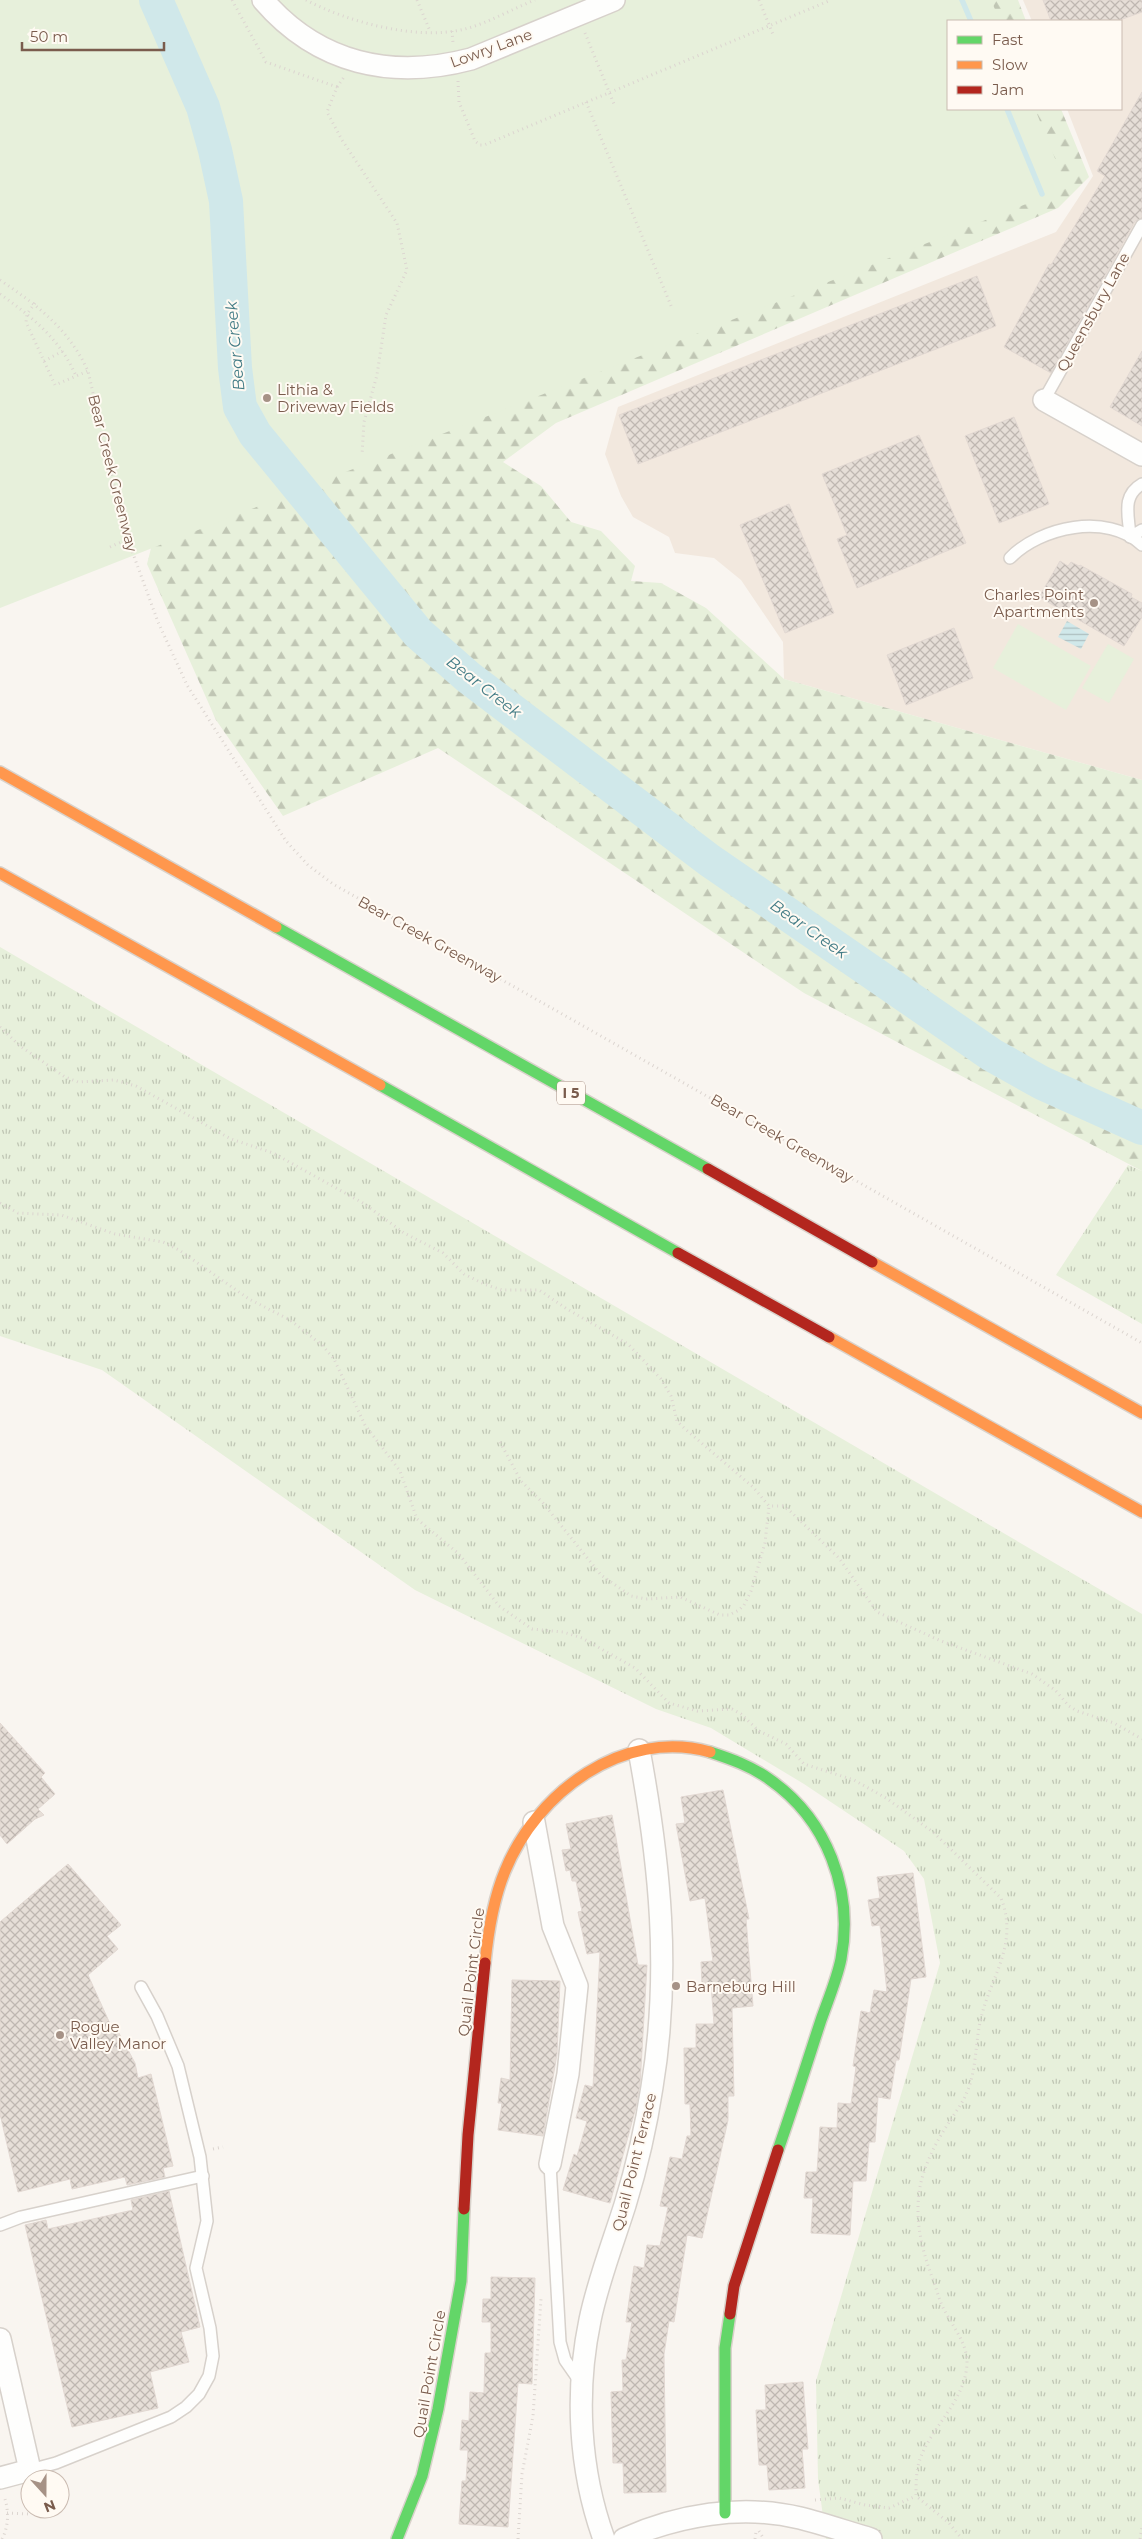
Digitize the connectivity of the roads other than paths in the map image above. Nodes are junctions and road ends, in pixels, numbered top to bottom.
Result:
1 (263, 0) edge
2 (614, 0) edge
3 (1142, 225) edge
4 (1044, 400) joint
5 (1142, 455) edge
6 (1142, 484) edge
7 (1142, 530) edge
8 (1130, 537) junction
9 (1142, 545) edge
10 (1010, 558) dead end
11 (0, 772) edge
12 (0, 874) edge
13 (1142, 1413) edge
14 (1142, 1512) edge
15 (640, 1750) junction
16 (534, 1822) junction
17 (140, 1987) dead end
18 (550, 2164) joint
19 (203, 2176) junction
20 (0, 2225) edge
21 (0, 2339) edge
22 (582, 2385) junction
23 (30, 2469) edge
24 (34, 2469) edge
25 (20, 2476) edge
26 (2, 2486) edge
27 (724, 2513) junction
28 (397, 2539) edge
29 (604, 2539) edge
30 (624, 2539) edge
31 (871, 2539) edge

1 - 2 street, Lowry Lane
3 - 4 lane, Queensbury Lane
4 - 5 street
6 - 8 lane
7 - 8 lane
8 - 9 lane
8 - 10 lane
11 - 13 main road, I 5
12 - 14 main road
15 - 16 main road, Quail Point Circle
15 - 22 street, Quail Point Terrace
15 - 27 main road, Quail Point Circle
16 - 18 street
16 - 28 main road, Quail Point Circle
17 - 19 lane
18 - 22 lane
19 - 20 lane
19 - 24 lane
21 - 23 street
22 - 29 street, Quail Point Terrace
25 - 26 street
27 - 30 street
27 - 31 street

